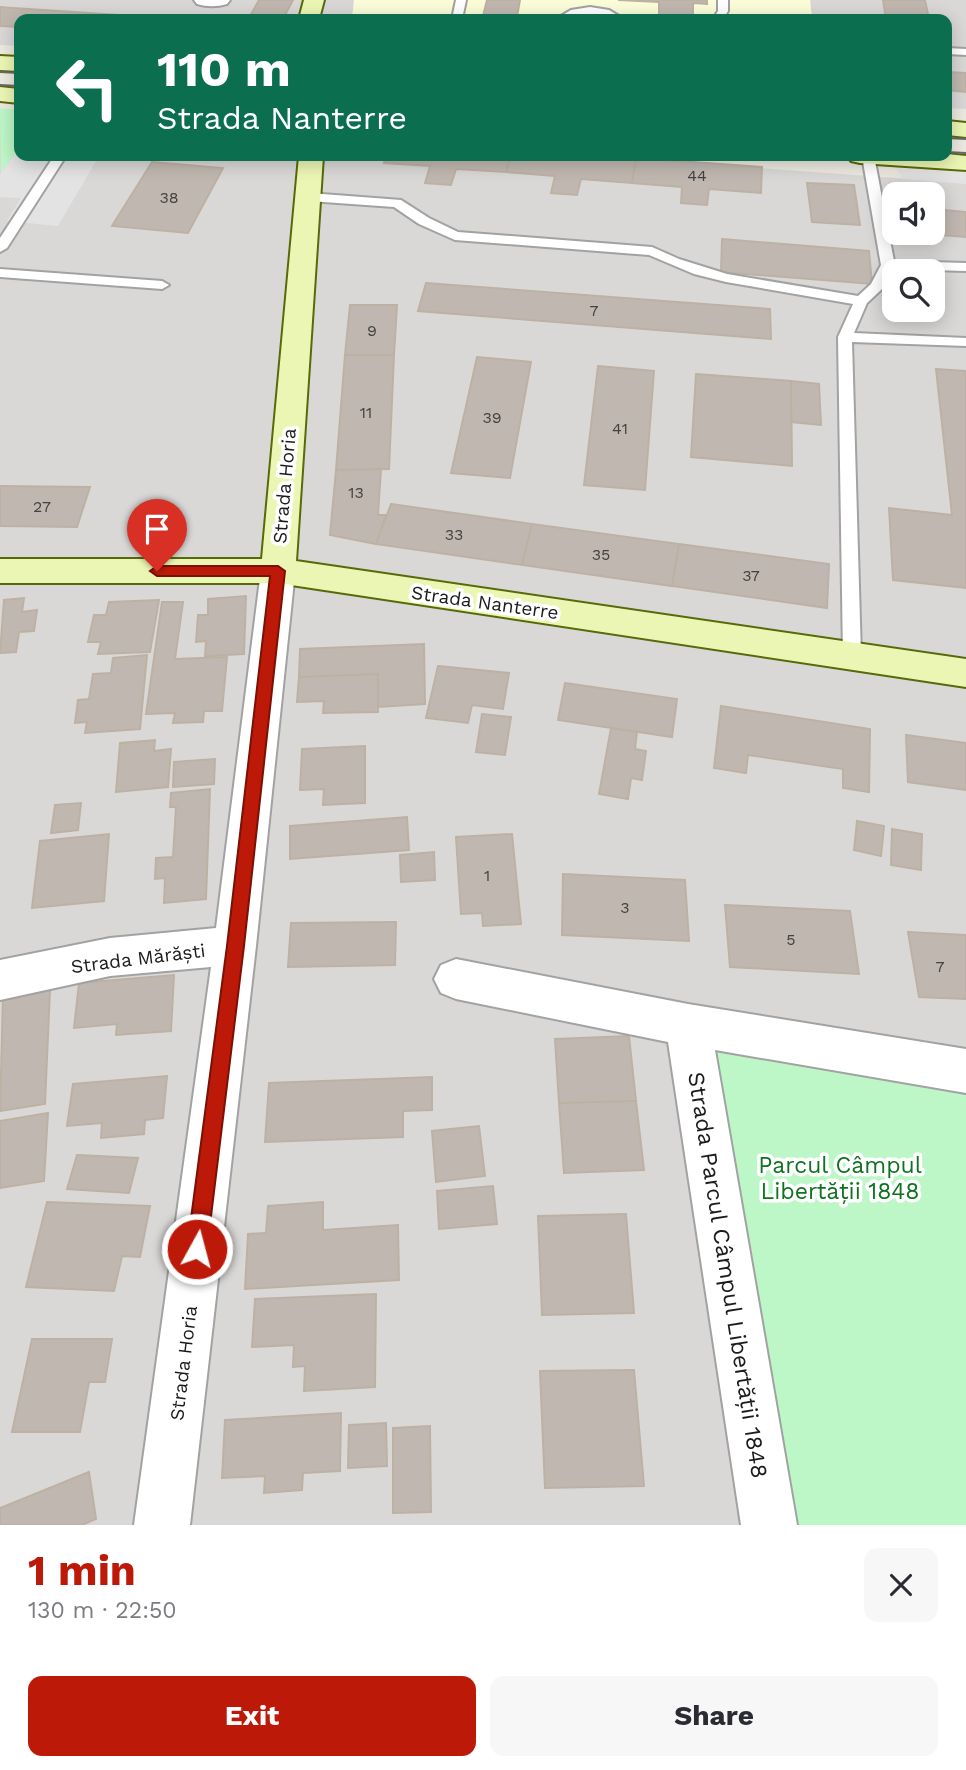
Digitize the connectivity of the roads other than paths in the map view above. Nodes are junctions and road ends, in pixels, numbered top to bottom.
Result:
1 (204, 0) edge
2 (220, 0) edge
3 (568, 14) edge
4 (609, 14) edge
5 (57, 161) edge
6 (311, 161) edge
7 (869, 161) edge
8 (938, 161) edge
9 (966, 163) edge
10 (309, 197) junction
11 (0, 248) edge
12 (887, 259) edge
13 (945, 266) edge
14 (966, 267) edge
15 (0, 273) edge
16 (882, 276) edge
17 (162, 285) dead end
18 (861, 301) junction
19 (845, 337) junction
20 (966, 342) edge
21 (0, 571) edge
22 (278, 571) junction
23 (852, 656) junction
24 (966, 673) edge
25 (235, 946) junction
26 (456, 979) dead end
27 (0, 980) edge
28 (688, 1026) junction
29 (966, 1071) edge
30 (162, 1525) edge
31 (769, 1525) edge

1 - 2 street
3 - 4 lane
5 - 11 lane
6 - 10 street, Strada Horia
7 - 12 lane
8 - 9 street
10 - 18 lane
10 - 22 street, Strada Horia
13 - 14 lane
15 - 17 lane
16 - 18 lane
18 - 19 lane
19 - 20 lane
19 - 23 lane
21 - 22 street, Strada Nanterre
22 - 23 street, Strada Nanterre
22 - 25 street, Strada Horia
23 - 24 street, Strada Nanterre
25 - 27 street, Strada Mărăști
25 - 30 street, Strada Horia
26 - 28 street
28 - 29 street
28 - 31 street, Strada Parcul Câmpul Libertății 1848

